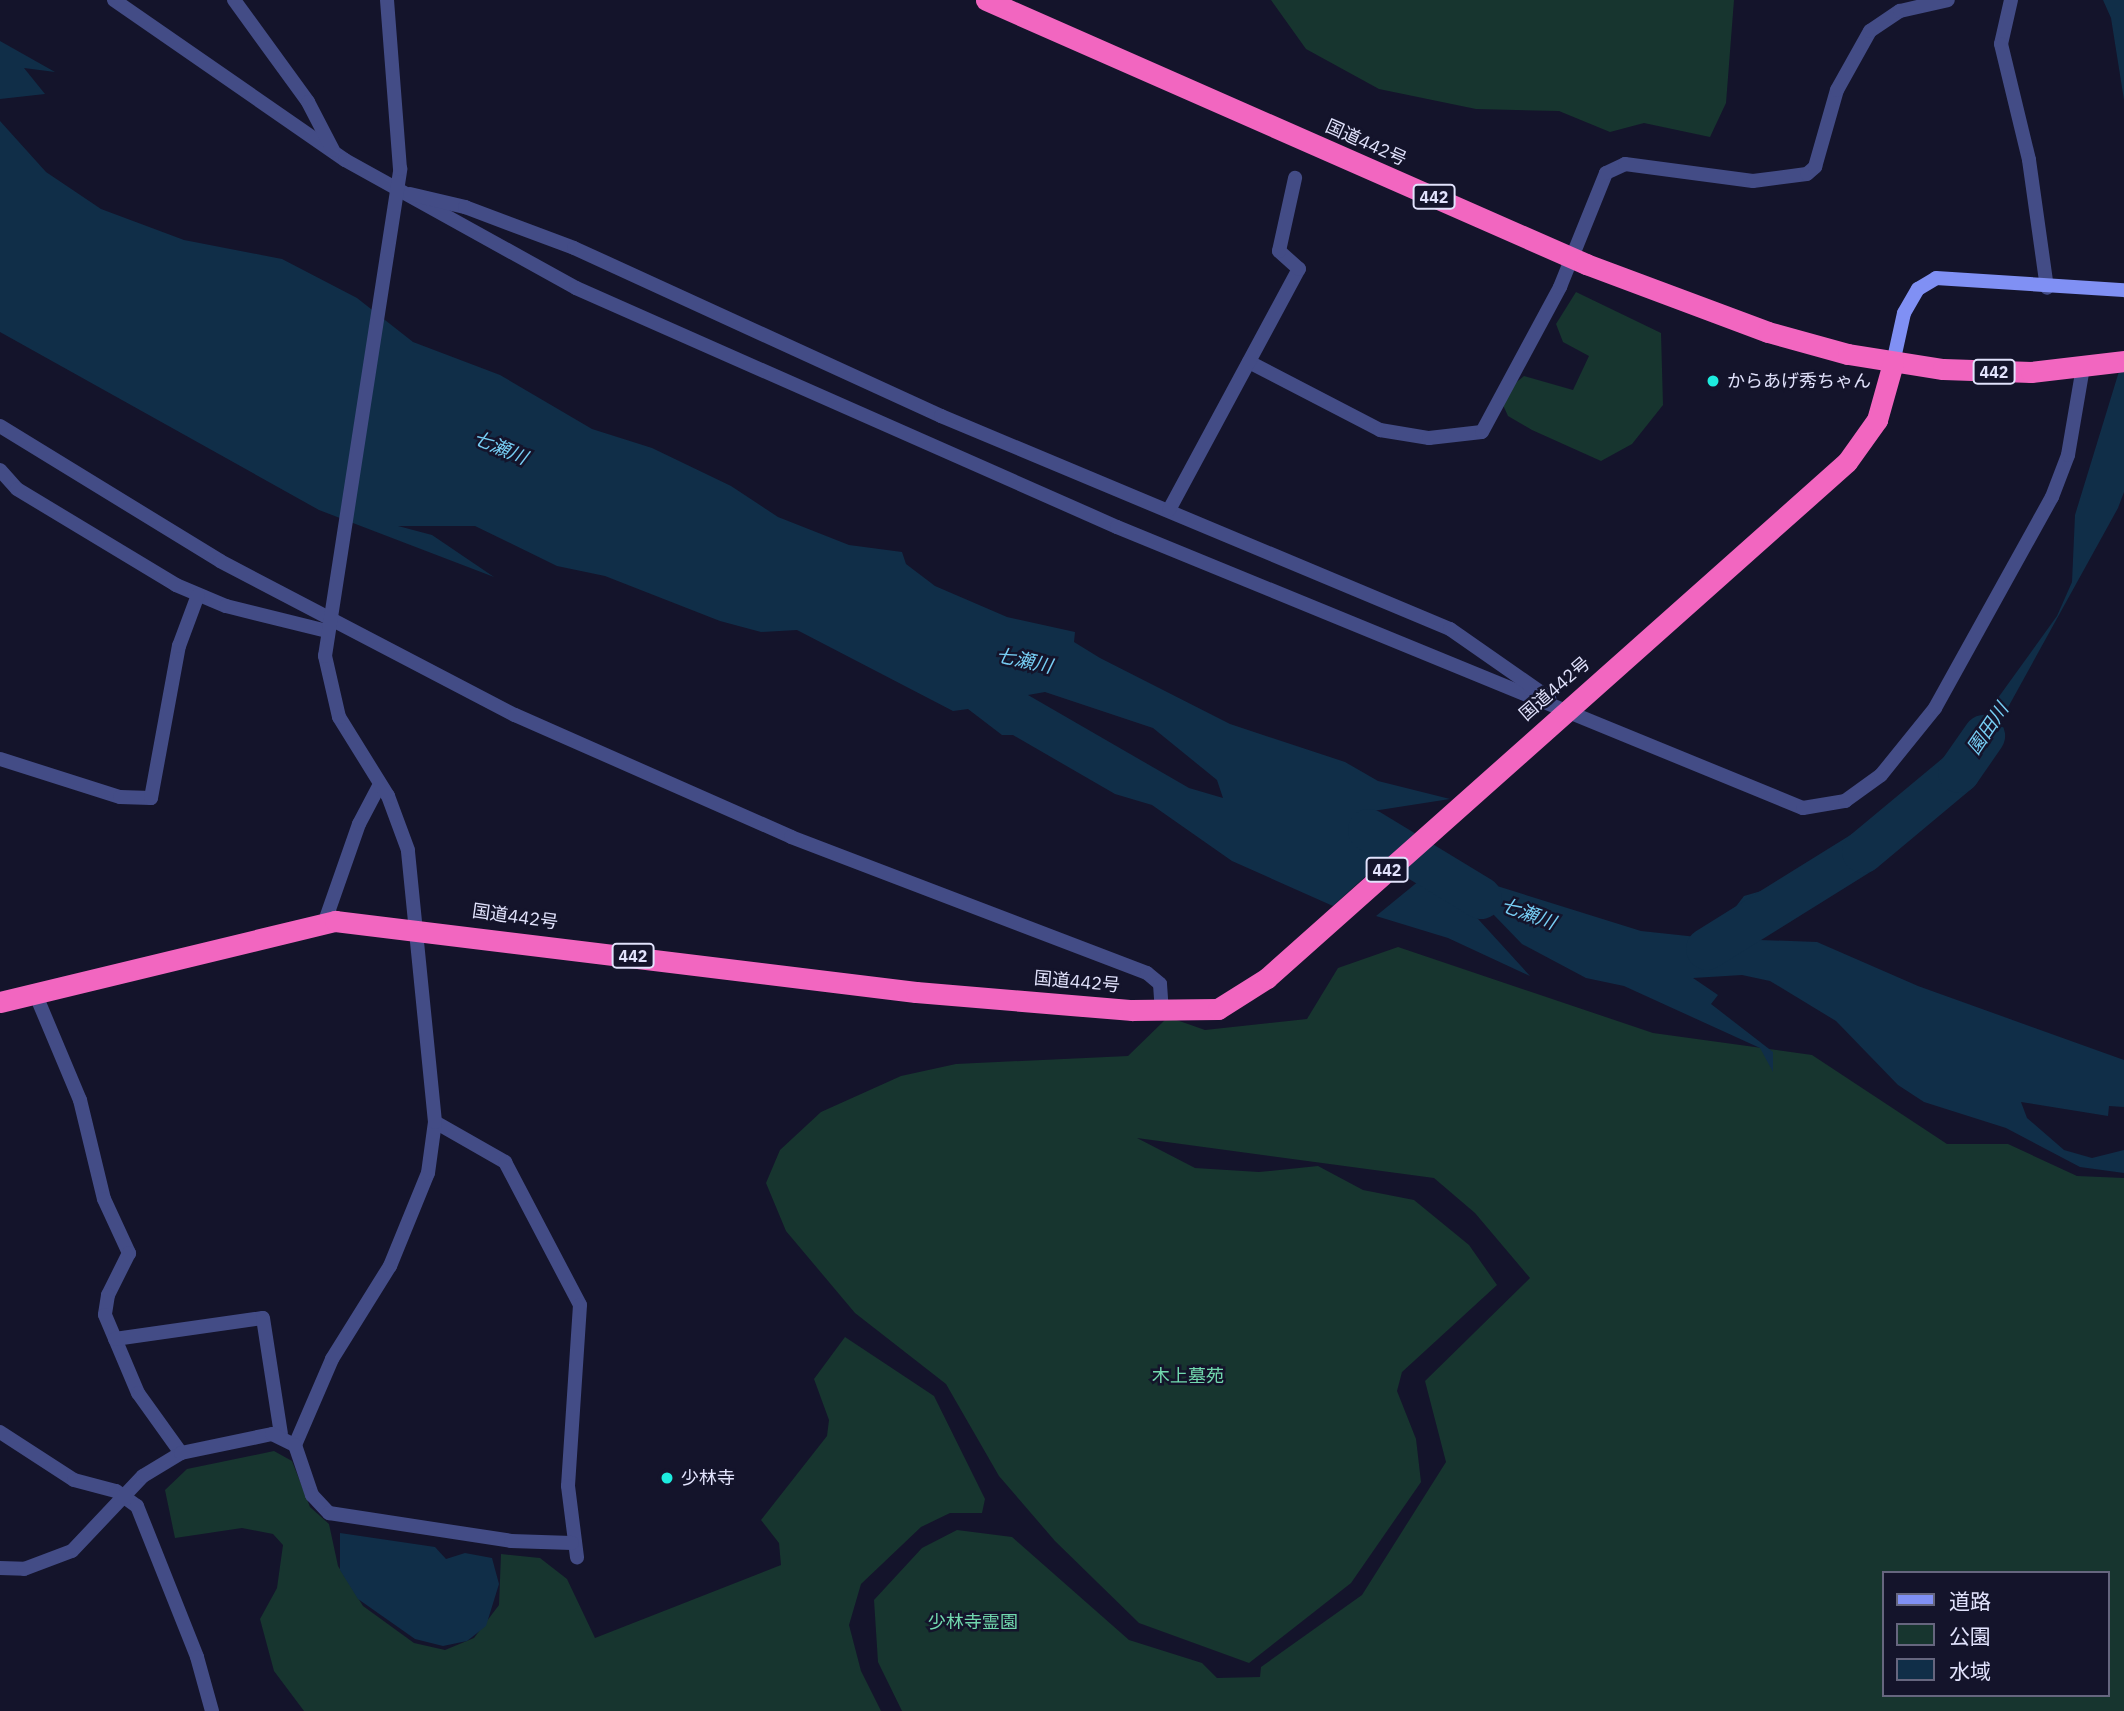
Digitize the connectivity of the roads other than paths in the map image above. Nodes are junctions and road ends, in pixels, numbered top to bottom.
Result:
1 (114, 0) edge
2 (234, 0) edge
3 (387, 0) edge
4 (986, 0) edge
5 (1948, 0) edge
6 (2011, 0) edge
7 (335, 153) junction
8 (1295, 178) dead end
9 (398, 192) junction
10 (1574, 258) junction
11 (2047, 288) junction
12 (2124, 290) edge
13 (2124, 361) edge
14 (1249, 362) junction
15 (1893, 363) junction
16 (2089, 366) junction
17 (0, 426) edge
18 (0, 470) edge
19 (1169, 510) junction
20 (198, 595) junction
21 (328, 618) junction
22 (1565, 710) junction
23 (0, 759) edge
24 (380, 784) junction
25 (325, 921) junction
26 (415, 927) junction
27 (35, 993) junction
28 (0, 1002) edge
29 (1162, 1011) junction
30 (435, 1122) junction
31 (115, 1339) junction
32 (0, 1432) edge
33 (281, 1434) junction
34 (295, 1445) junction
35 (181, 1453) junction
36 (126, 1496) junction
37 (0, 1568) edge
38 (212, 1711) edge

1 - 7 street
2 - 7 street
3 - 9 street
4 - 10 highway, 国道442号 / 442
5 - 10 street
6 - 11 street
7 - 9 street
8 - 14 street
9 - 19 street
9 - 21 street
9 - 22 street
10 - 14 street
10 - 15 highway, 国道442号 / 442
11 - 12 street
11 - 15 street
13 - 16 highway, 国道442号 / 442
14 - 19 street
15 - 16 highway, 国道442号 / 442
15 - 22 highway, 国道442号 / 442
16 - 22 street
17 - 21 street
18 - 20 street
19 - 22 street
20 - 21 street
20 - 23 street
21 - 24 street
21 - 29 street
22 - 29 highway, 国道442号 / 442
24 - 25 street
24 - 26 street
25 - 26 highway, 国道442号 / 442
25 - 27 highway, 国道442号 / 442
26 - 29 highway, 国道442号 / 442
26 - 30 street
27 - 28 highway, 国道442号 / 442
27 - 31 street
30 - 34 street
30 - 34 street
31 - 33 street
31 - 35 street
32 - 36 street
33 - 34 street
33 - 35 street
35 - 36 street
36 - 37 street
36 - 38 street

